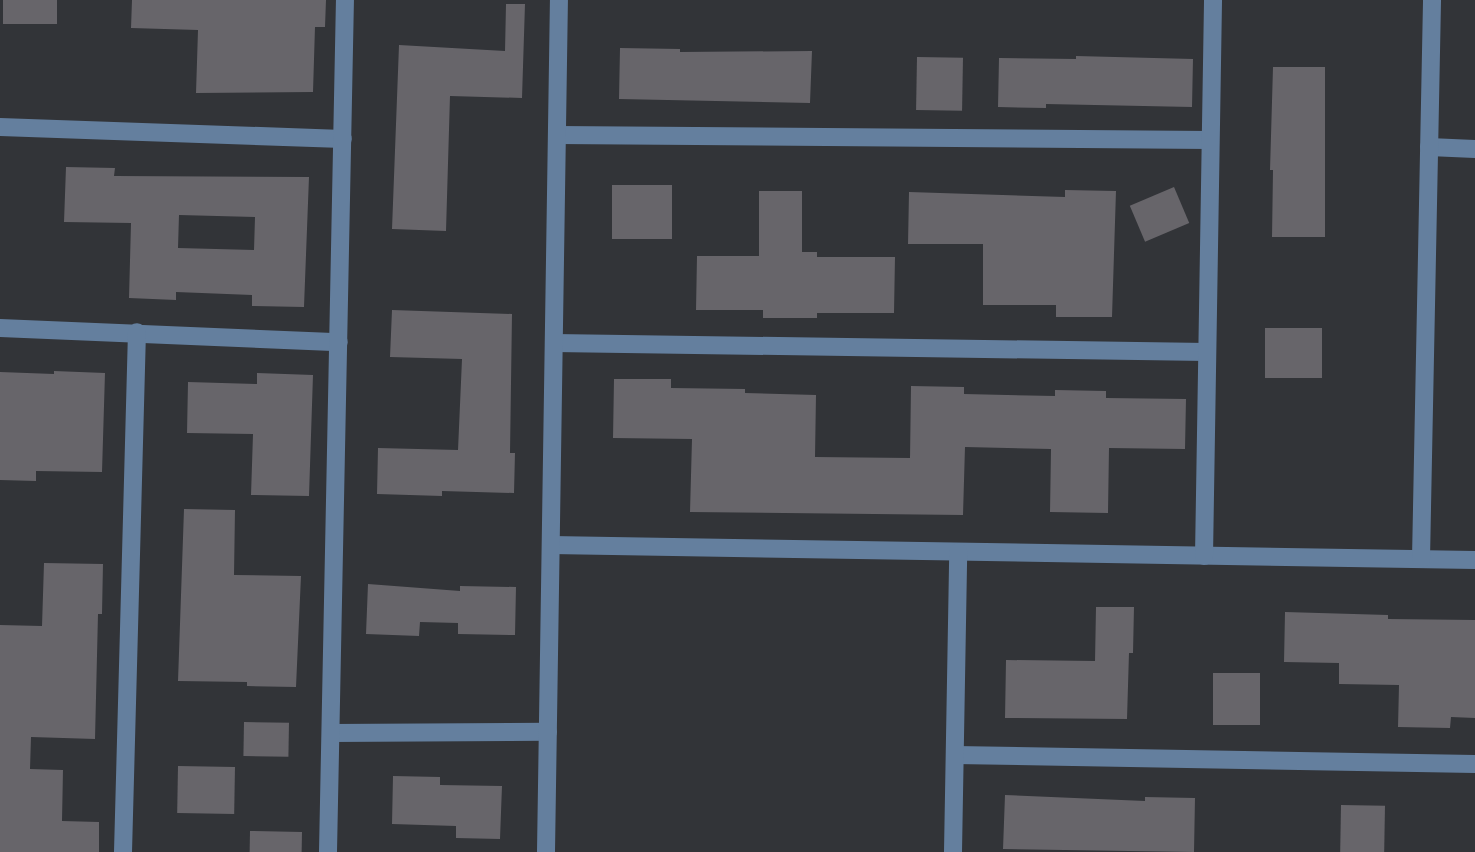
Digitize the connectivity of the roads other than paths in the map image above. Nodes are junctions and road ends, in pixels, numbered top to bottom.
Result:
1 (345, 0) edge
2 (559, 0) edge
3 (1213, 0) edge
4 (1432, 0) edge
5 (0, 128) edge
6 (557, 135) junction
7 (343, 139) junction
8 (1210, 140) junction
9 (1429, 147) junction
10 (1475, 149) edge
11 (0, 328) edge
12 (137, 332) junction
13 (339, 342) junction
14 (554, 343) junction
15 (1207, 352) junction
16 (551, 545) junction
17 (958, 552) junction
18 (1204, 556) junction
19 (1421, 559) junction
20 (1475, 560) edge
21 (548, 732) junction
22 (331, 733) junction
23 (955, 755) junction
24 (1475, 764) edge
25 (122, 852) edge
26 (328, 852) edge
27 (546, 852) edge
28 (953, 852) edge

1 - 7 street
2 - 6 street
3 - 8 street
4 - 9 street
5 - 7 street
6 - 8 street
6 - 14 street
7 - 13 street
8 - 15 street
9 - 10 street
9 - 19 street
11 - 12 street
12 - 13 street
12 - 25 street
13 - 22 street
14 - 15 street
14 - 16 street
15 - 18 street
16 - 17 street
16 - 21 street
17 - 18 street
17 - 23 street
18 - 19 street
19 - 20 street
21 - 22 street
21 - 27 street
22 - 26 street
23 - 24 street
23 - 28 street

